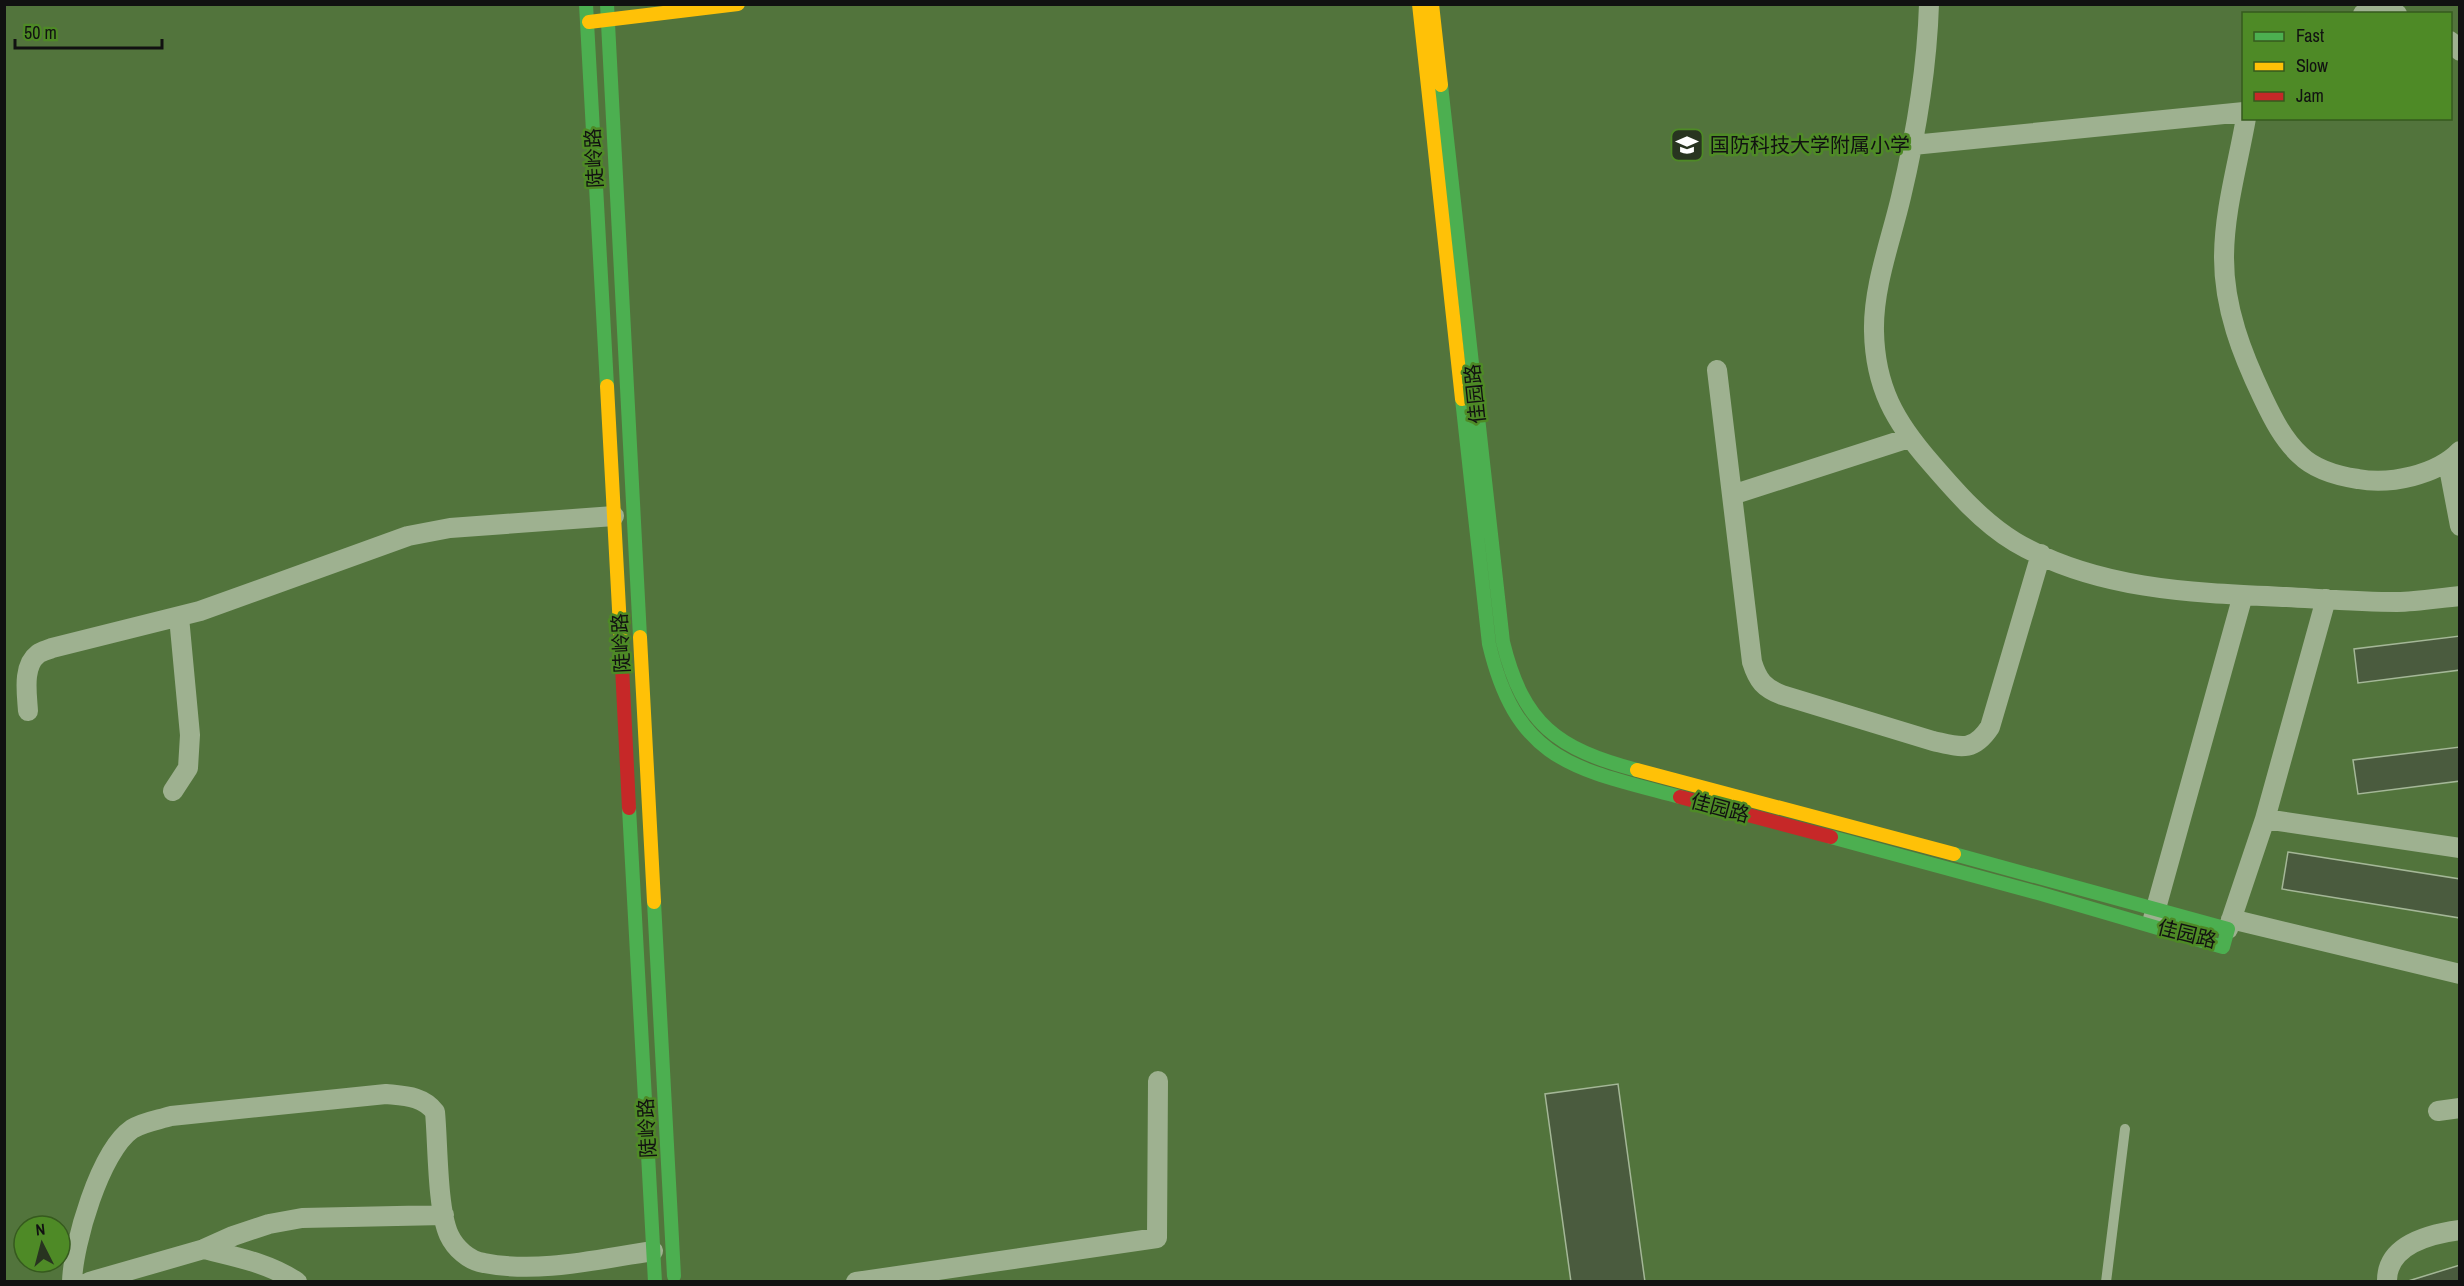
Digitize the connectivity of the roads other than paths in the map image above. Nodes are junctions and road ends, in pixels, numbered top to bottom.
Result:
1 (586, 4) edge
2 (607, 4) edge
3 (738, 4) edge
4 (1419, 4) edge
5 (1432, 4) edge
6 (1929, 4) edge
7 (607, 20) junction
8 (586, 22) junction
9 (2242, 112) edge
10 (2246, 120) edge
11 (1913, 145) junction
12 (1717, 370) dead end
13 (1909, 438) junction
14 (2454, 457) edge
15 (1732, 495) junction
16 (614, 516) junction
17 (2460, 526) edge
18 (2041, 555) junction
19 (2243, 595) junction
20 (2460, 596) edge
21 (2326, 599) junction
22 (179, 617) junction
23 (28, 711) dead end
24 (173, 791) dead end
25 (2265, 819) junction
26 (2460, 848) edge
27 (2153, 917) junction
28 (2230, 924) junction
29 (2460, 974) edge
30 (1158, 1081) dead end
31 (2460, 1108) edge
32 (2438, 1111) dead end
33 (2125, 1129) dead end
34 (444, 1215) junction
35 (2460, 1230) edge
36 (204, 1249) junction
37 (653, 1251) junction
38 (72, 1281) edge
39 (89, 1281) edge
40 (297, 1281) edge
41 (655, 1281) edge
42 (675, 1281) edge
43 (856, 1281) edge
44 (2106, 1281) edge
45 (2387, 1281) edge

1 - 8 street, 陡岭路
2 - 7 street, 陡岭路
3 - 7 street
4 - 27 street, 佳园路
5 - 27 street, 佳园路
6 - 11 street
7 - 8 street
7 - 42 street, 陡岭路
8 - 16 street, 陡岭路
9 - 11 street
10 - 14 street
11 - 13 street
12 - 15 street
13 - 15 street
13 - 18 street
14 - 17 street
15 - 18 street
16 - 22 street
16 - 37 street, 陡岭路
18 - 19 street
19 - 21 street
19 - 27 street
20 - 21 street
21 - 25 street
22 - 23 street
22 - 24 street
25 - 26 street
25 - 28 street
27 - 28 street, 佳园路
28 - 29 street
30 - 43 street
31 - 32 street
33 - 44 lane
34 - 36 street
34 - 37 street
34 - 38 street
35 - 45 street
36 - 39 street
36 - 40 street
37 - 41 street, 陡岭路

